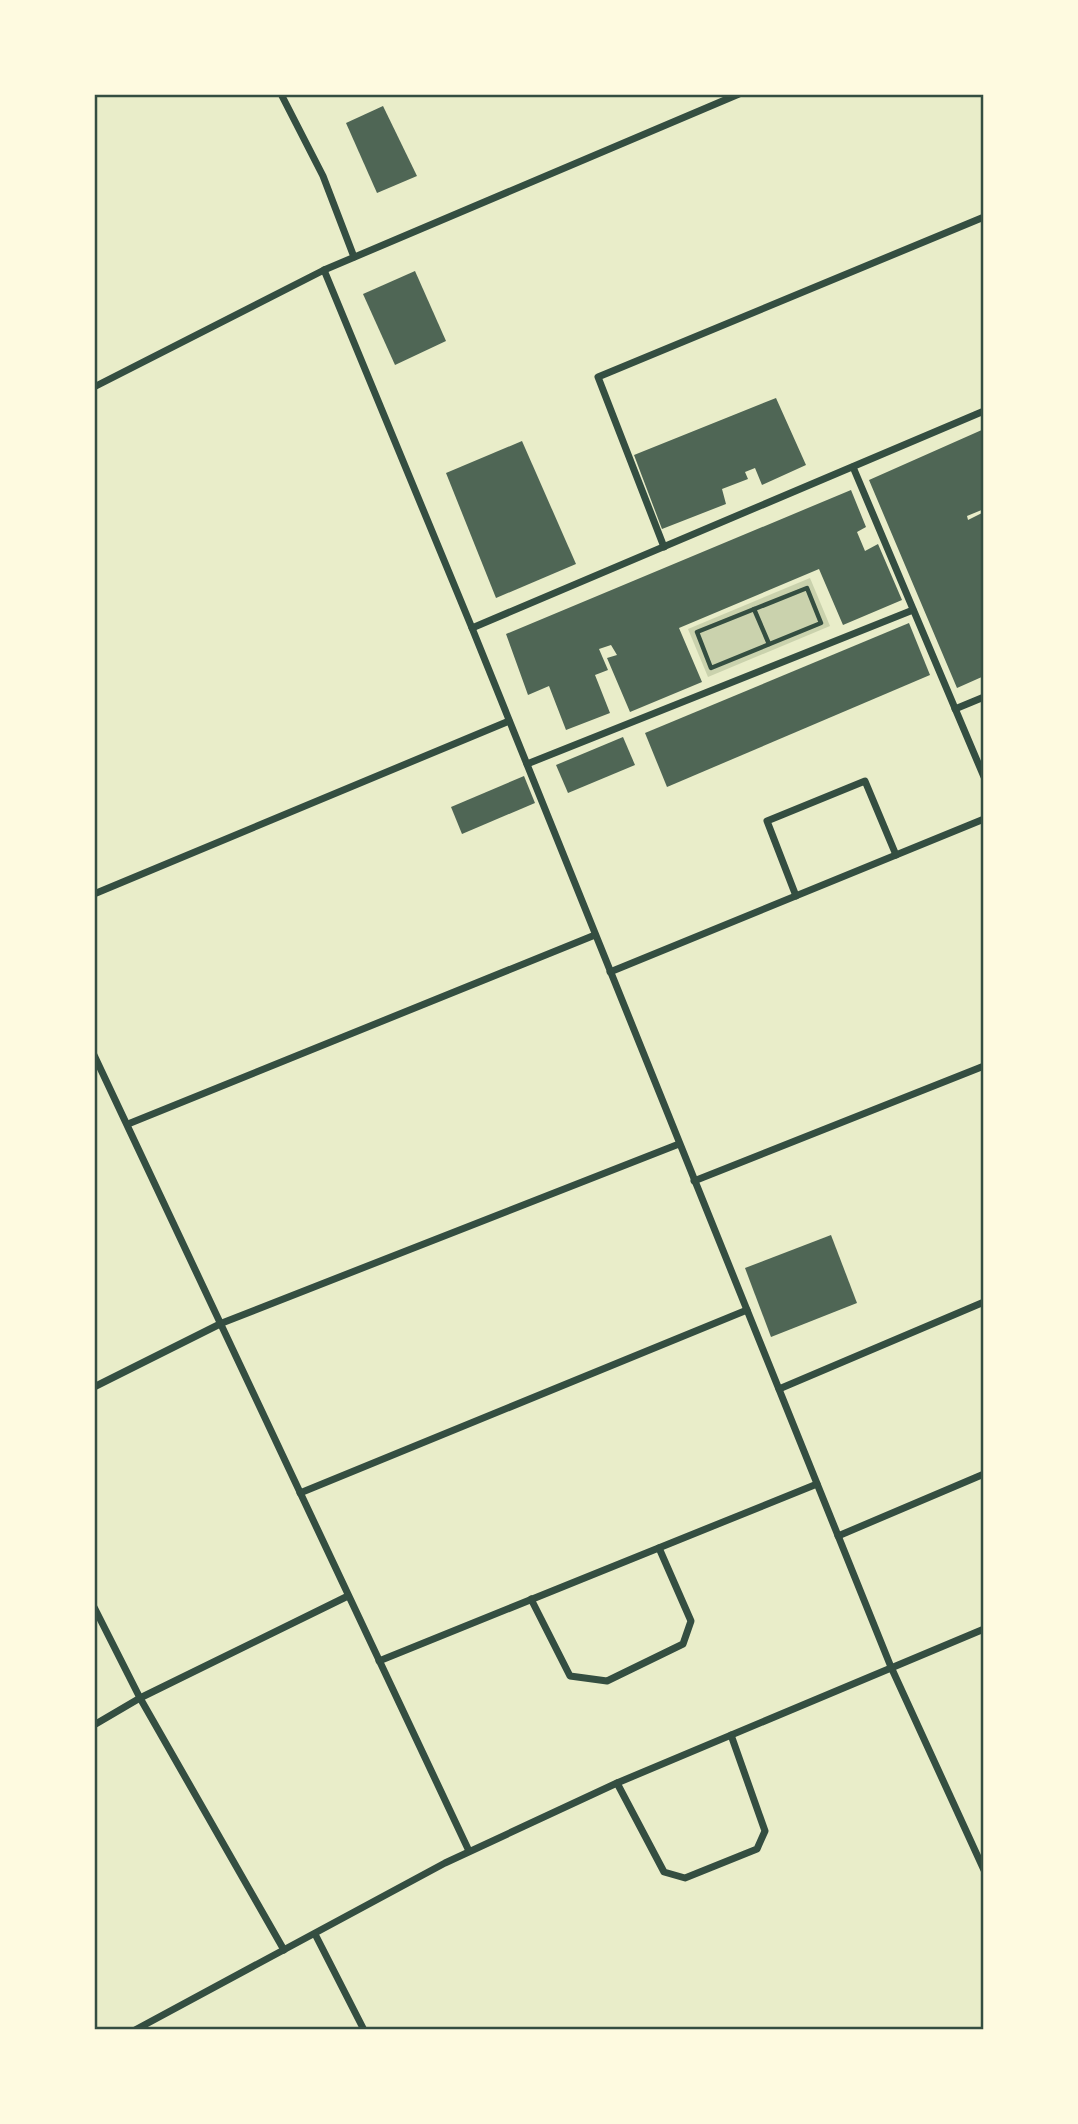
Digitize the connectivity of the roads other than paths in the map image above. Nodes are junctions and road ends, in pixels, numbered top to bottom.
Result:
1 (281, 94) edge
2 (739, 94) edge
3 (984, 217) edge
4 (354, 257) junction
5 (324, 270) junction
6 (94, 387) edge
7 (984, 411) edge
8 (853, 467) junction
9 (663, 547) junction
10 (913, 610) junction
11 (472, 628) junction
12 (984, 697) edge
13 (955, 709) junction
14 (509, 721) junction
15 (527, 764) junction
16 (984, 777) edge
17 (984, 819) edge
18 (896, 855) junction
19 (94, 894) edge
20 (796, 896) junction
21 (595, 934) junction
22 (610, 972) junction
23 (94, 1055) edge
24 (984, 1066) edge
25 (128, 1124) junction
26 (679, 1144) junction
27 (694, 1181) junction
28 (984, 1302) edge
29 (747, 1310) junction
30 (222, 1322) junction
31 (94, 1387) edge
32 (779, 1389) junction
33 (984, 1474) edge
34 (817, 1484) junction
35 (300, 1493) junction
36 (838, 1536) junction
37 (659, 1548) junction
38 (348, 1595) junction
39 (531, 1600) junction
40 (94, 1607) edge
41 (984, 1629) edge
42 (379, 1661) junction
43 (891, 1667) junction
44 (140, 1698) junction
45 (94, 1725) edge
46 (731, 1735) junction
47 (617, 1783) junction
48 (469, 1852) junction
49 (984, 1870) edge
50 (314, 1934) junction
51 (284, 1950) junction
52 (135, 2029) edge
53 (364, 2029) edge

1 - 4 street
2 - 4 street
3 - 9 street
4 - 5 street
5 - 6 street
5 - 11 street
7 - 8 street
8 - 9 street
8 - 10 street
9 - 11 street
10 - 13 street
10 - 15 street
11 - 14 street
12 - 13 street
13 - 16 street
14 - 15 street
14 - 19 street
15 - 21 street
17 - 18 street
18 - 20 street
18 - 20 street
20 - 22 street
21 - 22 street
21 - 25 street
22 - 26 street
23 - 25 street
24 - 27 street
25 - 30 street
26 - 27 street
26 - 30 street
27 - 29 street
28 - 32 street
29 - 32 street
29 - 35 street
30 - 31 street
30 - 35 street
32 - 34 street
33 - 36 street
34 - 36 street
34 - 37 street
35 - 38 street
36 - 43 street
37 - 39 street
37 - 39 street
38 - 42 street
38 - 44 street
39 - 42 street
40 - 44 street
41 - 43 street
42 - 48 street
43 - 46 street
43 - 49 street
44 - 45 street
44 - 51 street
46 - 47 street
46 - 47 street
47 - 48 street
48 - 50 street
50 - 51 street
50 - 53 street
51 - 52 street

